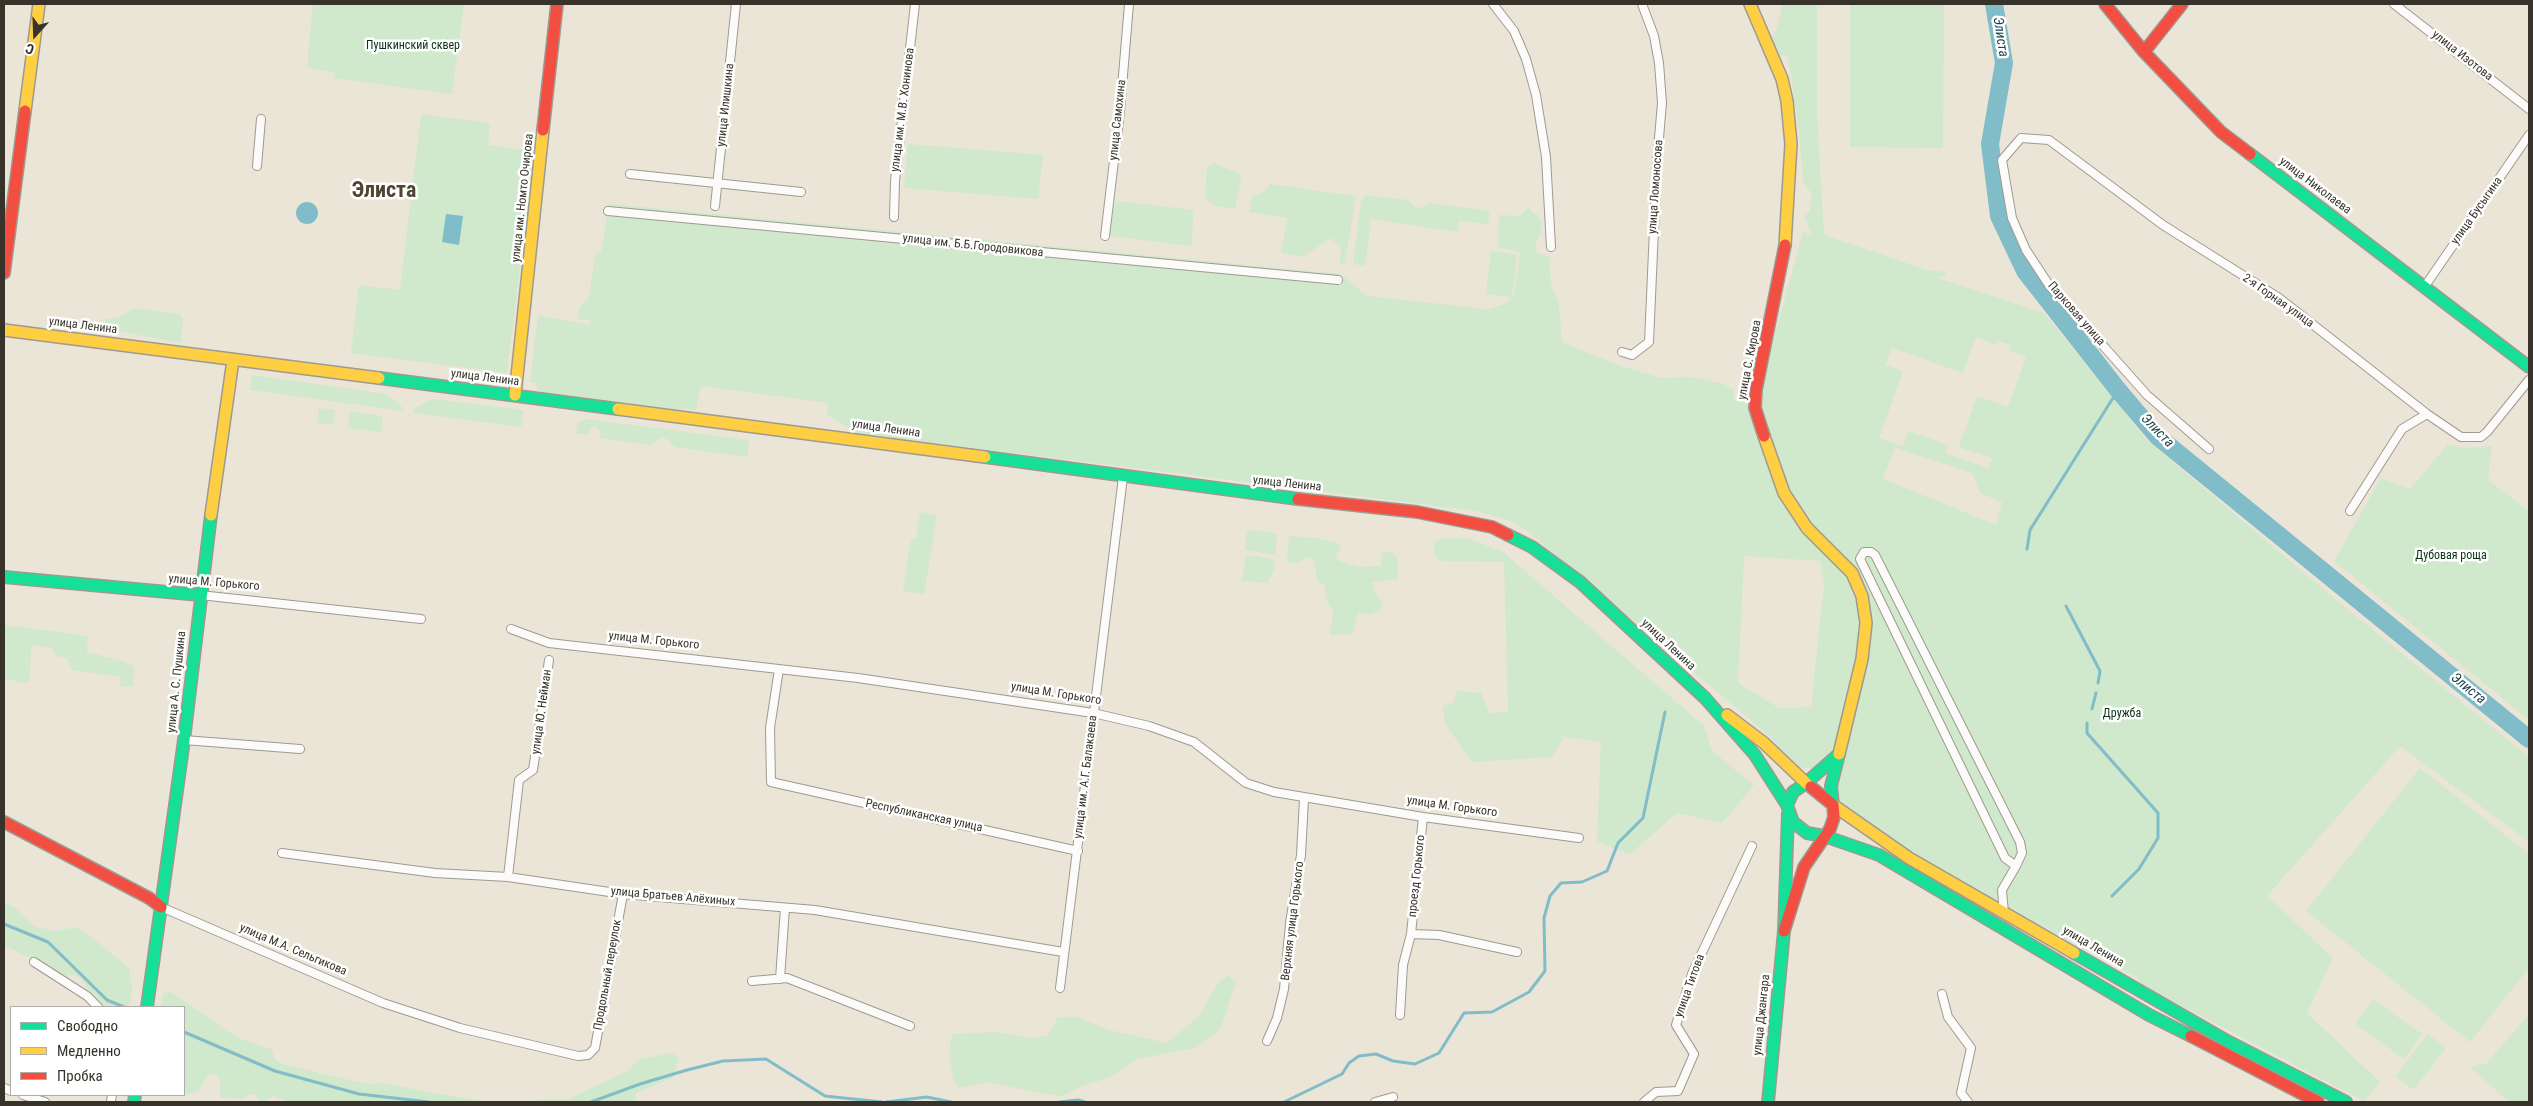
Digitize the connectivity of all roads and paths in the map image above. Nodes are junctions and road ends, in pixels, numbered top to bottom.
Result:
1 (39, 4) edge
2 (557, 4) edge
3 (736, 4) edge
4 (915, 4) edge
5 (1129, 4) edge
6 (1492, 4) edge
7 (1642, 4) edge
8 (1750, 4) edge
9 (2105, 4) edge
10 (2182, 4) edge
11 (2394, 4) edge
12 (2144, 52) junction
13 (2529, 109) edge
14 (261, 119) dead end
15 (2529, 135) edge
16 (2010, 148) joint
17 (257, 166) dead end
18 (630, 174) dead end
19 (718, 183) junction
20 (801, 192) dead end
21 (715, 206) dead end
22 (608, 211) dead end
23 (894, 217) dead end
24 (1105, 236) dead end
25 (1551, 247) dead end
26 (4, 272) edge
27 (1338, 280) dead end
28 (2425, 286) junction
29 (4, 330) edge
30 (1622, 352) dead end
31 (232, 360) junction
32 (2529, 367) edge
33 (2529, 380) edge
34 (515, 395) junction
35 (2427, 414) junction
36 (2209, 449) dead end
37 (1122, 477) junction
38 (2350, 511) dead end
39 (4, 577) edge
40 (200, 595) junction
41 (421, 619) dead end
42 (511, 629) dead end
43 (549, 660) dead end
44 (779, 669) junction
45 (1705, 698) junction
46 (1093, 713) junction
47 (184, 740) junction
48 (300, 749) dead end
49 (1839, 754) junction
50 (1806, 783) junction
51 (1304, 799) junction
52 (1833, 805) junction
53 (1788, 809) junction
54 (1423, 817) junction
55 (4, 822) edge
56 (1824, 836) junction
57 (1579, 838) dead end
58 (1752, 846) dead end
59 (1078, 851) junction
60 (282, 853) dead end
61 (2016, 866) junction
62 (508, 877) junction
63 (624, 894) junction
64 (161, 907) junction
65 (786, 908) junction
66 (2004, 912) junction
67 (1784, 931) junction
68 (1411, 934) junction
69 (1063, 952) junction
70 (1517, 952) dead end
71 (34, 962) dead end
72 (780, 979) junction
73 (752, 981) dead end
74 (1060, 988) dead end
75 (1942, 994) dead end
76 (97, 1006) edge
77 (147, 1006) edge
78 (1400, 1015) dead end
79 (910, 1026) dead end
80 (1267, 1041) dead end
81 (588, 1055) joint
82 (26, 1096) edge
83 (1393, 1098) dead end
84 (45, 1102) edge
85 (1374, 1102) edge
86 (1644, 1102) edge
87 (1768, 1102) edge
88 (1968, 1102) edge
89 (2318, 1102) edge
90 (2346, 1102) edge

1 - 26 main road
2 - 34 main road, улица им. Номто Очирова
3 - 19 street, улица Илишкина
4 - 23 street, улица им. М.В. Хонинова
5 - 24 street, улица Самохина
6 - 25 street
7 - 30 street, улица Ломоносова
8 - 49 main road, улица С. Кирова
9 - 12 main road, улица Николаева
10 - 12 main road
11 - 13 street, улица Изотова
12 - 28 main road, улица Николаева
14 - 17 street
15 - 28 street, улица Бусыгина
16 - 35 street, 2-я Горная улица
16 - 36 street, Парковая улица
18 - 19 street
19 - 20 street
19 - 21 street, улица Илишкина
22 - 27 street, улица им. Б.Б.Городовикова
28 - 32 main road, улица Николаева
29 - 31 main road, улица Ленина
31 - 34 main road, улица Ленина
31 - 40 main road, улица А. С. Пушкина
33 - 35 street, 2-я Горная улица
34 - 37 main road, улица Ленина
35 - 38 street
37 - 45 main road, улица Ленина
37 - 46 street, улица им. А.Г. Балакаева
39 - 40 main road, улица М. Горького
40 - 41 street, улица М. Горького
40 - 47 main road, улица А. С. Пушкина
42 - 44 street, улица М. Горького
43 - 62 street, улица Ю. Нейман
44 - 46 street, улица М. Горького
44 - 59 street, Республиканская улица
45 - 50 main road, улица Ленина
45 - 53 main road, улица Ленина
46 - 51 street, улица М. Горького
46 - 59 street, улица им. А.Г. Балакаева
47 - 48 street
47 - 64 main road, улица А. С. Пушкина
49 - 50 main road
49 - 52 main road, улица С. Кирова
50 - 52 main road
50 - 53 main road
51 - 54 street, улица М. Горького
51 - 80 street, Верхняя улица Горького
52 - 56 main road
52 - 66 main road, улица Ленина
53 - 56 main road
53 - 67 main road, улица Джангара
54 - 57 street, улица М. Горького
54 - 68 street, проезд Горького
55 - 64 main road, улица М.А. Сельгикова
56 - 67 main road, улица Джангара
56 - 89 main road
58 - 86 street, улица Титова
59 - 69 street, улица им. А.Г. Балакаева
60 - 62 street, улица Братьев Алёхиных
61 - 61 street
61 - 66 street
62 - 63 street, улица Братьев Алёхиных
63 - 65 street, улица Братьев Алёхиных
63 - 81 street, Продольный переулок
64 - 77 main road, улица А. С. Пушкина
64 - 81 street, улица М.А. Сельгикова
65 - 69 street, улица Братьев Алёхиных
65 - 72 street
66 - 90 main road, улица Ленина
67 - 87 main road, улица Джангара
68 - 70 street, проезд Горького
68 - 78 street, проезд Горького
69 - 74 street, улица им. А.Г. Балакаева
71 - 76 street
72 - 73 street
72 - 79 street
75 - 88 street
82 - 84 street
83 - 85 street

